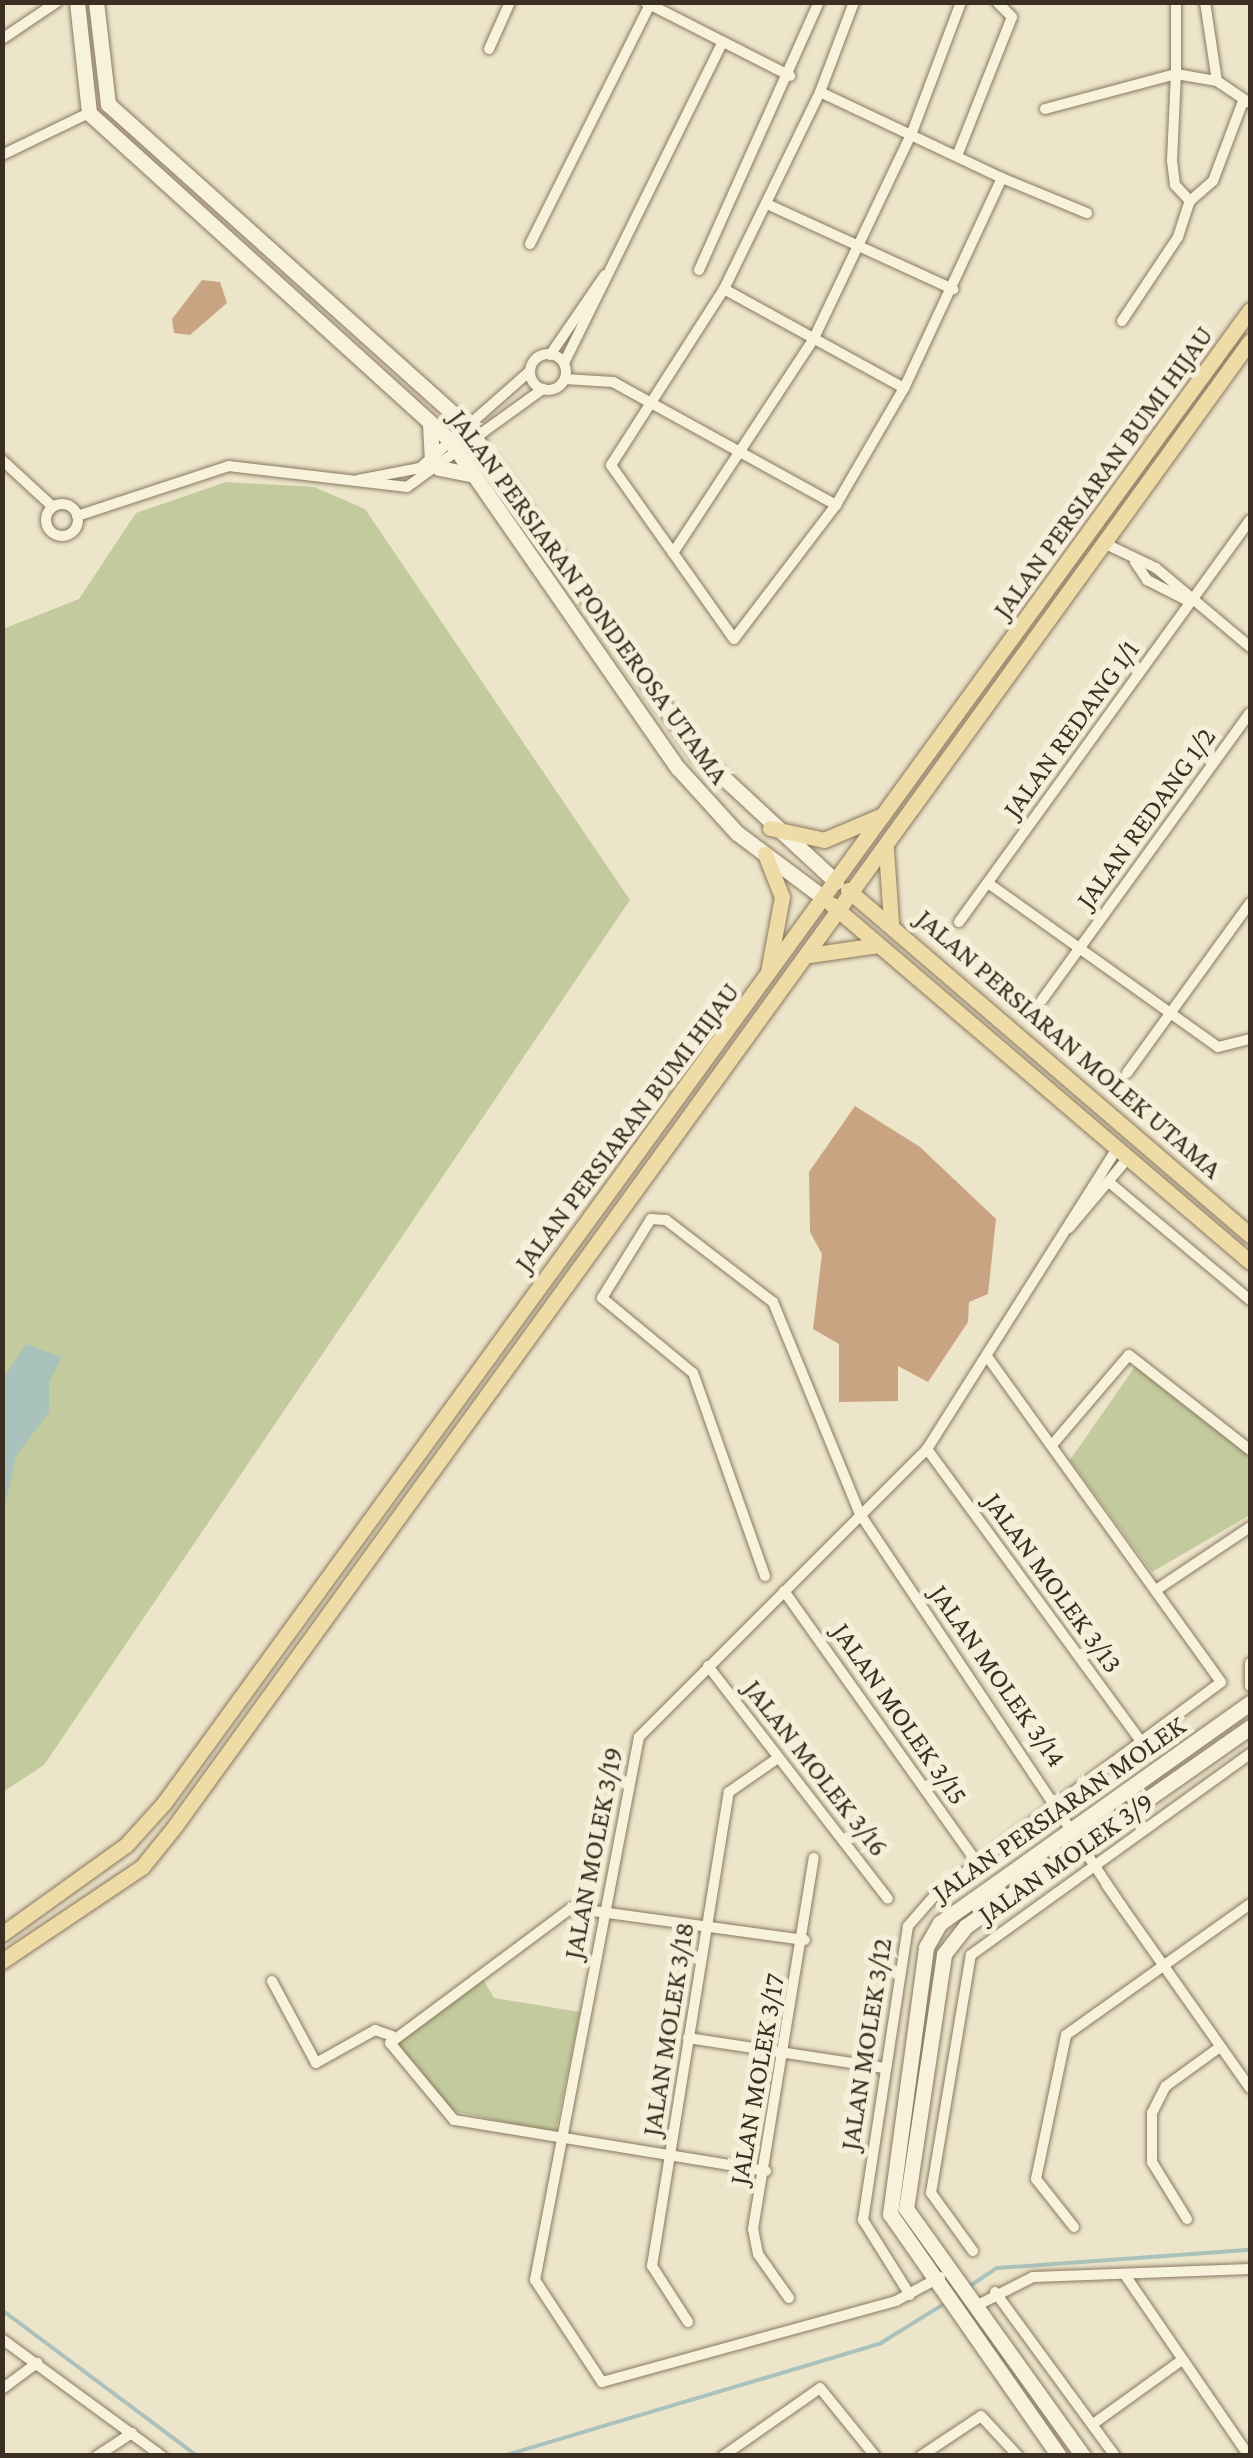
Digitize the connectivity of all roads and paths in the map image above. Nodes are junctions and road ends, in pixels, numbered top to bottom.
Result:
1 (56, 2) edge
2 (77, 2) edge
3 (96, 2) edge
4 (510, 2) edge
5 (820, 2) edge
6 (854, 2) edge
7 (961, 2) edge
8 (997, 2) edge
9 (1176, 2) edge
10 (1205, 2) edge
11 (649, 3) edge
12 (2, 40) edge
13 (722, 44) junction
14 (489, 49) dead end
15 (1176, 74) junction
16 (790, 76) junction
17 (1217, 80) junction
18 (820, 92) junction
19 (1247, 102) edge
20 (1045, 109) dead end
21 (89, 112) junction
22 (911, 135) junction
23 (2, 155) edge
24 (957, 156) junction
25 (1002, 178) junction
26 (1190, 201) junction
27 (768, 204) junction
28 (1087, 213) dead end
29 (530, 244) dead end
30 (860, 246) junction
31 (612, 267) junction
32 (699, 270) dead end
33 (953, 288) junction
34 (724, 289) junction
35 (1250, 310) edge
36 (577, 312) junction
37 (589, 320) junction
38 (1122, 321) dead end
39 (564, 332) junction
40 (814, 338) junction
41 (578, 340) junction
42 (1250, 341) edge
43 (550, 355) junction
44 (564, 363) junction
45 (530, 371) junction
46 (565, 379) junction
47 (904, 388) junction
48 (542, 389) junction
49 (492, 400) junction
50 (657, 406) junction
51 (426, 416) junction
52 (504, 417) junction
53 (470, 431) junction
54 (453, 445) junction
55 (746, 454) junction
56 (2, 460) edge
57 (435, 463) junction
58 (472, 476) junction
59 (1122, 489) junction
60 (836, 505) junction
61 (53, 507) junction
62 (78, 516) junction
63 (1250, 520) edge
64 (1110, 546) junction
65 (673, 553) junction
66 (1052, 584) junction
67 (1190, 602) junction
68 (1250, 646) edge
69 (1250, 713) edge
70 (884, 814) junction
71 (770, 828) junction
72 (887, 845) junction
73 (765, 854) junction
74 (836, 882) junction
75 (988, 883) junction
76 (852, 894) junction
77 (824, 898) junction
78 (1250, 903) edge
79 (839, 910) junction
80 (891, 922) junction
81 (959, 922) dead end
82 (882, 946) junction
83 (1078, 950) junction
84 (806, 956) junction
85 (766, 981) junction
86 (1042, 1000) dead end
87 (1169, 1014) junction
88 (1250, 1039) edge
89 (1126, 1072) dead end
90 (1122, 1153) junction
91 (1110, 1182) junction
92 (585, 1224) junction
93 (1069, 1228) junction
94 (1250, 1235) edge
95 (600, 1238) junction
96 (1250, 1262) edge
97 (1250, 1300) edge
98 (505, 1332) junction
99 (519, 1346) junction
100 (988, 1358) junction
101 (1052, 1445) junction
102 (928, 1449) junction
103 (1250, 1450) edge
104 (860, 1514) junction
105 (1250, 1527) edge
106 (765, 1576) dead end
107 (1156, 1590) junction
108 (784, 1591) junction
109 (1250, 1663) edge
110 (708, 1666) junction
111 (1250, 1686) edge
112 (1250, 1703) edge
113 (1250, 1727) edge
114 (1143, 1744) junction
115 (1250, 1754) edge
116 (778, 1758) junction
117 (1058, 1804) junction
118 (1074, 1828) junction
119 (1084, 1846) junction
120 (814, 1858) dead end
121 (978, 1863) junction
122 (1096, 1866) junction
123 (888, 1899) dead end
124 (1250, 1904) edge
125 (604, 1908) junction
126 (708, 1924) junction
127 (2, 1934) edge
128 (804, 1940) junction
129 (2, 1961) edge
130 (1162, 1968) junction
131 (272, 1980) dead end
132 (392, 2036) junction
133 (688, 2038) junction
134 (1220, 2047) junction
135 (786, 2054) junction
136 (883, 2068) junction
137 (1250, 2088) edge
138 (563, 2137) junction
139 (671, 2156) junction
140 (766, 2170) junction
141 (1187, 2219) dead end
142 (1074, 2226) dead end
143 (974, 2250) dead end
144 (1249, 2272) edge
145 (951, 2275) junction
146 (1125, 2275) junction
147 (936, 2288) junction
148 (995, 2292) junction
149 (910, 2296) junction
150 (789, 2298) dead end
151 (972, 2304) junction
152 (688, 2322) dead end
153 (2, 2339) edge
154 (1182, 2360) junction
155 (37, 2363) junction
156 (2, 2388) edge
157 (1092, 2424) junction
158 (132, 2433) junction
159 (731, 2453) edge
160 (98, 2456) edge
161 (162, 2456) edge
162 (875, 2456) edge
163 (921, 2456) edge
164 (1018, 2456) edge
165 (1059, 2456) edge
166 (1083, 2456) edge
167 (1115, 2456) edge
168 (1249, 2456) edge

1 - 12 street
2 - 21 main road
3 - 53 main road, JALAN PERSIARAN PONDEROSA UTAMA
4 - 14 street
5 - 16 street
6 - 18 street
7 - 22 street
8 - 24 street
9 - 15 street
10 - 17 street
11 - 13 street
11 - 29 street
13 - 16 street
13 - 31 street
15 - 17 street
15 - 20 street
15 - 26 street
16 - 32 street
17 - 19 street
18 - 22 street
18 - 27 street
19 - 26 street
21 - 23 street
21 - 51 main road, JALAN PERSIARAN PONDEROSA UTAMA
22 - 24 street
22 - 30 street
24 - 25 street
25 - 28 street
25 - 33 street
26 - 38 street
27 - 30 street
27 - 34 street
30 - 33 street
30 - 40 street
31 - 36 street
31 - 37 street
33 - 47 street
34 - 40 street
34 - 50 street
35 - 59 main road, JALAN PERSIARAN BUMI HIJAU
36 - 37 street
36 - 39 street
37 - 41 street
39 - 41 street
39 - 43 street
40 - 47 street
40 - 55 street
41 - 44 street
42 - 64 main road, JALAN PERSIARAN BUMI HIJAU
43 - 44 street
43 - 45 street
44 - 46 street
45 - 48 street
45 - 49 street
46 - 48 street
46 - 50 street
47 - 60 street
48 - 52 street
49 - 52 street
49 - 53 street
50 - 55 street
50 - 65 street
51 - 54 main road, JALAN PERSIARAN PONDEROSA UTAMA
51 - 57 main road
52 - 53 street
53 - 54 street
53 - 71 main road, JALAN PERSIARAN PONDEROSA UTAMA
54 - 57 street
54 - 58 main road, JALAN PERSIARAN PONDEROSA UTAMA
55 - 60 street
55 - 65 street
56 - 61 street
57 - 58 main road
57 - 62 street
58 - 73 main road, JALAN PERSIARAN PONDEROSA UTAMA
59 - 64 main road
59 - 66 main road, JALAN PERSIARAN BUMI HIJAU
60 - 65 street
61 - 62 street
61 - 62 street
63 - 67 street, JALAN REDANG 1/1
64 - 66 main road
64 - 67 street
64 - 72 main road, JALAN PERSIARAN BUMI HIJAU
66 - 70 main road, JALAN PERSIARAN BUMI HIJAU
67 - 68 street
67 - 75 street, JALAN REDANG 1/1
69 - 83 street, JALAN REDANG 1/2
70 - 71 main road
70 - 74 main road, JALAN PERSIARAN BUMI HIJAU
71 - 74 main road, JALAN PERSIARAN PONDEROSA UTAMA
72 - 76 main road, JALAN PERSIARAN BUMI HIJAU
72 - 80 main road
73 - 77 main road, JALAN PERSIARAN PONDEROSA UTAMA
73 - 85 main road
74 - 76 main road, JALAN PERSIARAN MOLEK UTAMA
74 - 77 main road, JALAN PERSIARAN BUMI HIJAU
75 - 81 street, JALAN REDANG 1/1
75 - 83 street
76 - 79 main road, JALAN PERSIARAN BUMI HIJAU
76 - 80 main road, JALAN PERSIARAN MOLEK UTAMA
77 - 79 main road, JALAN PERSIARAN MOLEK UTAMA
77 - 85 main road, JALAN PERSIARAN BUMI HIJAU
78 - 87 street
79 - 82 main road, JALAN PERSIARAN MOLEK UTAMA
79 - 84 main road, JALAN PERSIARAN BUMI HIJAU
80 - 94 main road, JALAN PERSIARAN MOLEK UTAMA
82 - 84 main road
82 - 90 main road, JALAN PERSIARAN MOLEK UTAMA
83 - 86 street
83 - 87 street
84 - 95 main road, JALAN PERSIARAN BUMI HIJAU
85 - 92 main road, JALAN PERSIARAN BUMI HIJAU
87 - 88 street
87 - 89 street
90 - 91 street, JALAN MOLEK 3/19
90 - 93 street, JALAN MOLEK 3/19
90 - 96 main road, JALAN PERSIARAN MOLEK UTAMA
91 - 93 street, JALAN MOLEK 3/19
91 - 97 street
92 - 95 main road
92 - 98 main road, JALAN PERSIARAN BUMI HIJAU
93 - 100 street, JALAN MOLEK 3/19
95 - 99 main road, JALAN PERSIARAN BUMI HIJAU
98 - 99 main road
98 - 127 main road, JALAN PERSIARAN BUMI HIJAU
99 - 129 main road, JALAN PERSIARAN BUMI HIJAU
100 - 101 street, JALAN MOLEK 3/12
100 - 102 street, JALAN MOLEK 3/19
101 - 103 street
101 - 107 street, JALAN MOLEK 3/12
102 - 104 street, JALAN MOLEK 3/19
102 - 114 street, JALAN MOLEK 3/13
104 - 106 street, JALAN MOLEK 3/14
104 - 108 street, JALAN MOLEK 3/19
104 - 117 street, JALAN MOLEK 3/14
105 - 107 street
107 - 114 street, JALAN MOLEK 3/12
108 - 110 street, JALAN MOLEK 3/19
108 - 121 street, JALAN MOLEK 3/15
109 - 111 street
110 - 116 street, JALAN MOLEK 3/16
110 - 125 street, JALAN MOLEK 3/19
112 - 118 main road, JALAN PERSIARAN MOLEK
113 - 119 main road, JALAN PERSIARAN MOLEK
114 - 117 street, JALAN MOLEK 3/12
115 - 122 street, JALAN MOLEK 3/9
116 - 123 street, JALAN MOLEK 3/16
116 - 126 street, JALAN MOLEK 3/18
117 - 118 street, JALAN MOLEK 3/14
117 - 121 street, JALAN MOLEK 3/12
118 - 119 street, JALAN MOLEK 3/14
118 - 147 main road, JALAN PERSIARAN MOLEK
119 - 122 street, JALAN MOLEK 3/14
119 - 145 main road, JALAN PERSIARAN MOLEK
120 - 128 street, JALAN MOLEK 3/17
121 - 136 street, JALAN MOLEK 3/12
122 - 130 street, JALAN MOLEK 3/14
122 - 143 street, JALAN MOLEK 3/9
124 - 130 street
125 - 126 street
125 - 132 street
125 - 138 street, JALAN MOLEK 3/19
126 - 128 street
126 - 133 street, JALAN MOLEK 3/18
128 - 135 street, JALAN MOLEK 3/17
130 - 134 street, JALAN MOLEK 3/14
130 - 142 street
131 - 132 street
132 - 138 street
133 - 135 street
133 - 139 street, JALAN MOLEK 3/18
134 - 137 street, JALAN MOLEK 3/14
134 - 141 street
135 - 136 street
135 - 140 street, JALAN MOLEK 3/17
136 - 149 street, JALAN MOLEK 3/12
138 - 139 street
138 - 149 street, JALAN MOLEK 3/19
139 - 140 street
139 - 152 street, JALAN MOLEK 3/18
140 - 150 street, JALAN MOLEK 3/17
144 - 146 street
145 - 147 street
145 - 151 main road, JALAN PERSIARAN MOLEK
146 - 148 street
146 - 154 street
147 - 149 street
147 - 165 main road, JALAN PERSIARAN MOLEK
148 - 151 street
148 - 157 street
151 - 166 main road, JALAN PERSIARAN MOLEK
153 - 155 street
154 - 157 street
154 - 168 street
155 - 156 street
155 - 158 street
157 - 167 street
158 - 160 street
158 - 161 street
159 - 162 street
163 - 164 street

